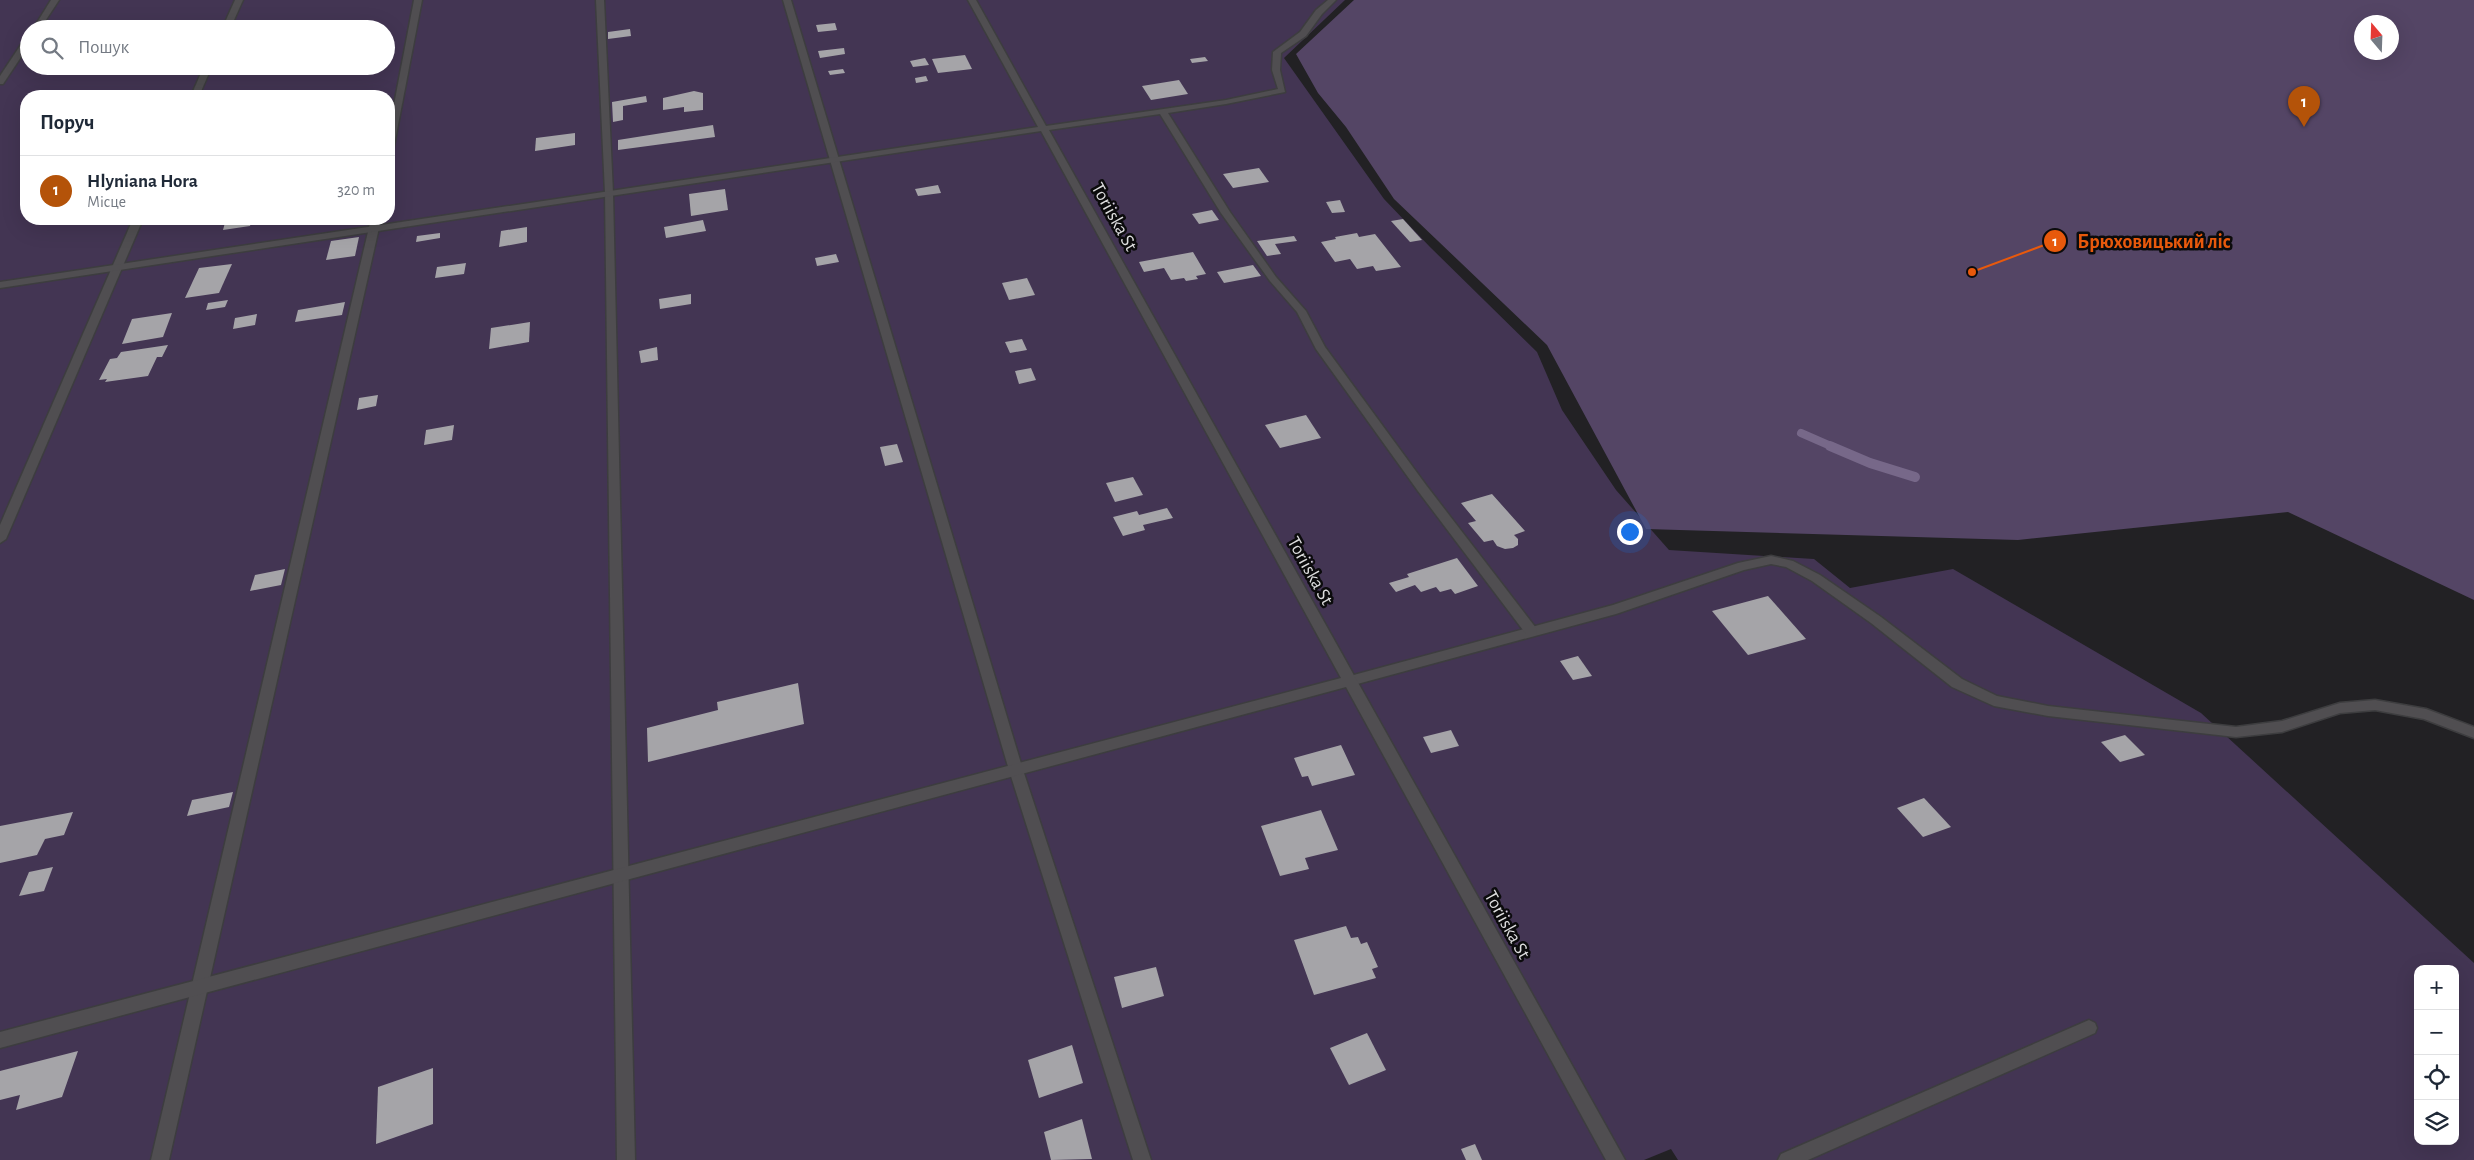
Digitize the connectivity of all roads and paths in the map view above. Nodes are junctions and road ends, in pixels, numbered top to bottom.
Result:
1 (55, 0) edge
2 (239, 0) edge
3 (418, 0) edge
4 (600, 0) edge
5 (787, 0) edge
6 (972, 0) edge
7 (1332, 0) edge
8 (42, 20) edge
9 (230, 20) edge
10 (20, 52) edge
11 (204, 75) edge
12 (0, 82) edge
13 (198, 90) edge
14 (1162, 110) junction
15 (395, 120) edge
16 (1044, 129) junction
17 (834, 159) junction
18 (609, 193) junction
19 (395, 221) edge
20 (135, 225) edge
21 (369, 225) edge
22 (375, 225) edge
23 (116, 268) junction
24 (0, 286) edge
25 (0, 539) edge
26 (1531, 631) junction
27 (1350, 681) junction
28 (2474, 733) edge
29 (1016, 770) junction
30 (622, 875) junction
31 (199, 987) junction
32 (2088, 1028) dead end
33 (0, 1040) edge
34 (160, 1160) edge
35 (626, 1160) edge
36 (1142, 1160) edge
37 (1616, 1160) edge
38 (1787, 1160) edge

1 - 8 street
2 - 9 street
3 - 15 street
4 - 18 street
5 - 17 street
6 - 16 street, Toriiska St
7 - 14 street
10 - 12 street
11 - 13 street
14 - 16 street
14 - 26 street
16 - 17 street
16 - 27 street, Toriiska St
17 - 18 street
17 - 29 street
18 - 19 street
18 - 30 street
20 - 23 street
21 - 23 street
22 - 31 street
23 - 24 street
23 - 25 street
26 - 27 street
26 - 28 street
27 - 29 street
27 - 37 street, Toriiska St
29 - 30 street
29 - 36 street
30 - 31 street
30 - 35 street
31 - 33 street
31 - 34 street
32 - 38 street

